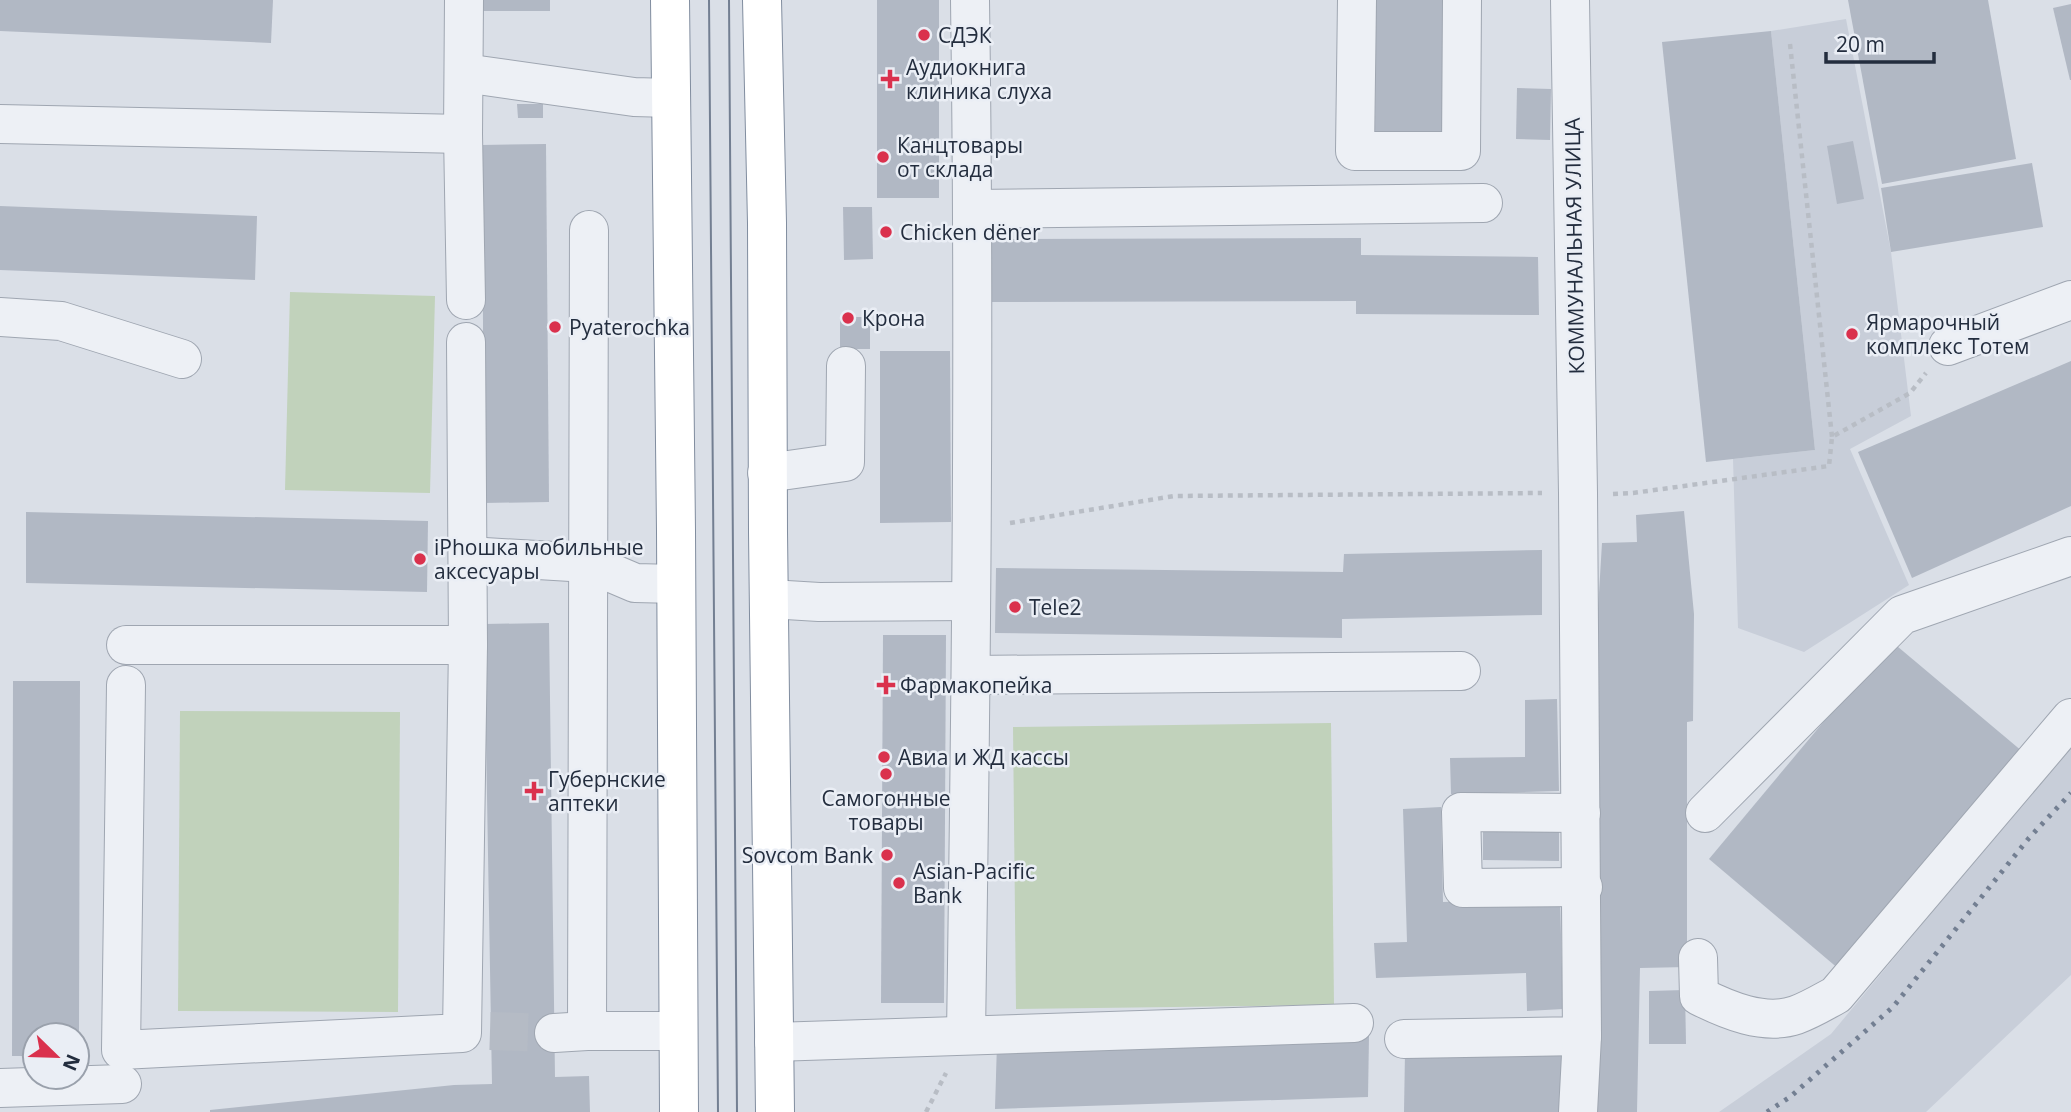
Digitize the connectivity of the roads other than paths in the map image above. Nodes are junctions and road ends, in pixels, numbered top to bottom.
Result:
1 (464, 0) edge
2 (670, 0) edge
3 (762, 0) edge
4 (970, 0) edge
5 (1357, 0) edge
6 (1462, 0) edge
7 (1570, 0) edge
8 (464, 73) junction
9 (670, 98) junction
10 (0, 124) edge
11 (463, 134) junction
12 (1483, 203) dead end
13 (973, 209) junction
14 (589, 230) dead end
15 (467, 300) dead end
16 (2071, 300) edge
17 (0, 317) edge
18 (466, 342) dead end
19 (1948, 346) road end
20 (183, 359) dead end
21 (846, 366) dead end
22 (767, 473) junction
23 (468, 555) junction
24 (2071, 556) edge
25 (588, 563) junction
26 (676, 584) junction
27 (770, 599) junction
28 (971, 601) junction
29 (126, 645) dead end
30 (468, 645) junction
31 (1461, 671) dead end
32 (971, 675) junction
33 (126, 685) dead end
34 (2071, 718) edge
35 (1581, 813) junction
36 (1705, 813) dead end
37 (1583, 887) junction
38 (1698, 958) dead end
39 (1354, 1023) dead end
40 (677, 1031) junction
41 (966, 1035) junction
42 (1583, 1036) junction
43 (1404, 1039) dead end
44 (774, 1042) junction
45 (122, 1082) edge
46 (2, 1084) edge
47 (679, 1112) edge
48 (775, 1112) edge
49 (1578, 1112) edge

1 - 8 street
2 - 9 highway
3 - 22 highway
4 - 13 street
5 - 6 street
7 - 35 street, КОММУНАЛЬНАЯ УЛИЦА
8 - 9 street
8 - 11 street
9 - 26 highway
10 - 11 street
11 - 15 street
12 - 13 street
13 - 28 street
14 - 25 street
16 - 19 street
17 - 20 street
18 - 23 street
21 - 22 street
22 - 27 highway
23 - 25 street
23 - 30 street
24 - 36 street
25 - 26 street
25 - 40 street
26 - 40 highway
27 - 28 street
27 - 44 highway
28 - 32 street
29 - 30 street
30 - 45 street
31 - 32 street
32 - 41 street
33 - 45 street
34 - 38 street
35 - 37 street, КОММУНАЛЬНАЯ УЛИЦА
35 - 37 street
37 - 42 street, КОММУНАЛЬНАЯ УЛИЦА
39 - 41 street
40 - 47 highway
41 - 44 street
42 - 43 street
42 - 49 street, КОММУНАЛЬНАЯ УЛИЦА
44 - 48 highway
45 - 46 street

